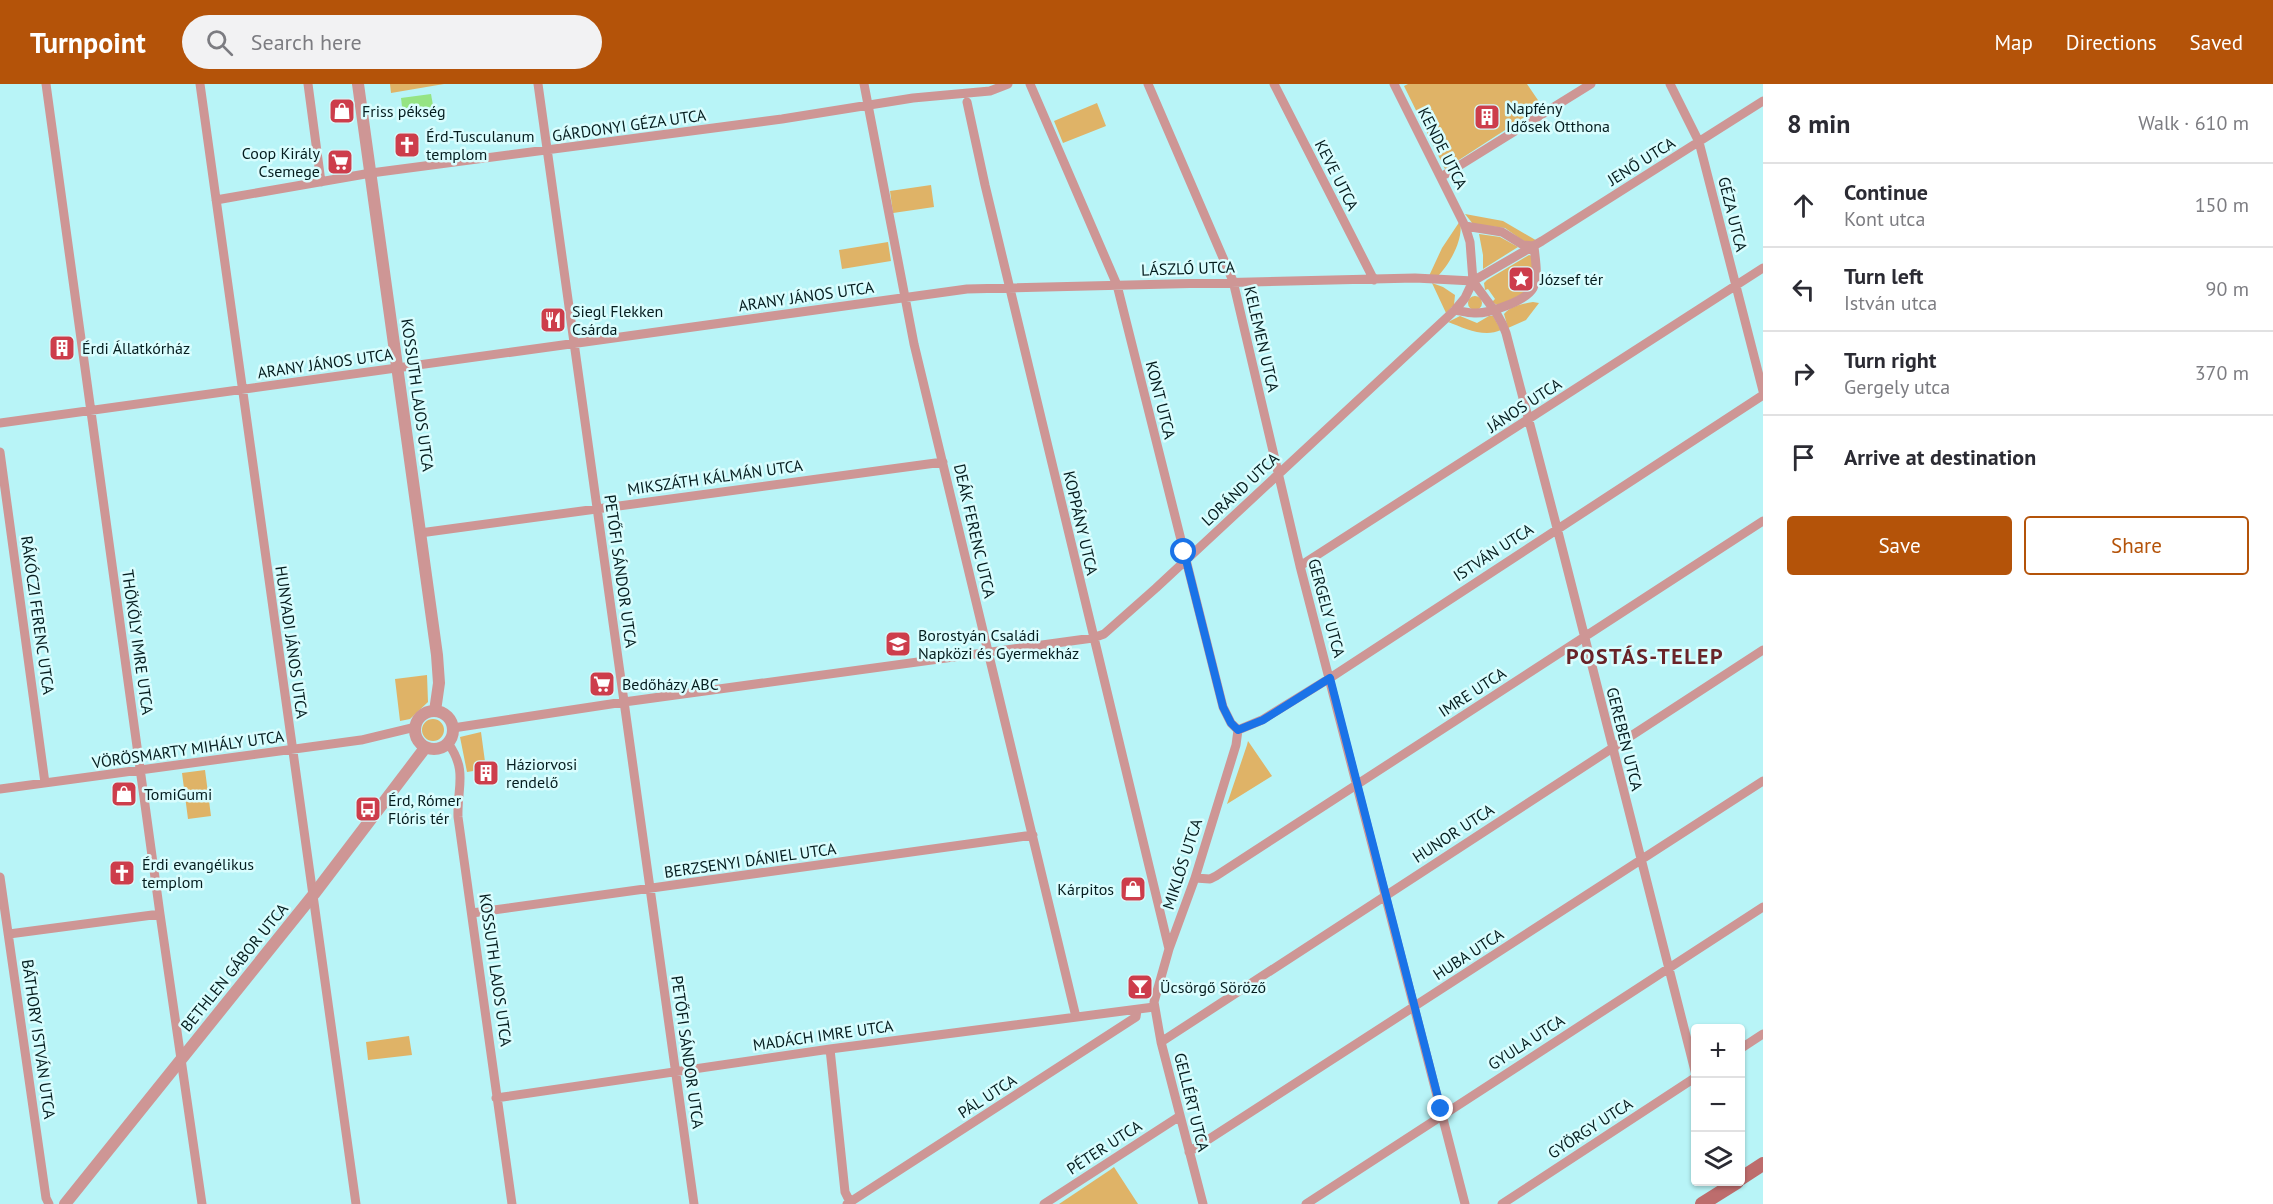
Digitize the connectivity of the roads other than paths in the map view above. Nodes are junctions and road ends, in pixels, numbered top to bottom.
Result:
1 (46, 84) edge
2 (200, 84) edge
3 (308, 84) edge
4 (358, 84) edge
5 (538, 84) edge
6 (864, 84) edge
7 (1008, 84) edge
8 (1030, 84) edge
9 (1148, 84) edge
10 (1274, 84) edge
11 (1394, 84) edge
12 (1592, 84) edge
13 (1670, 84) edge
14 (990, 91) junction
15 (953, 96) junction
16 (1763, 101) edge
17 (967, 102) junction
18 (868, 105) junction
19 (1699, 142) junction
20 (547, 151) junction
21 (371, 173) junction
22 (1441, 177) junction
23 (321, 182) junction
24 (216, 200) junction
25 (1465, 226) junction
26 (1534, 246) junction
27 (1763, 268) edge
28 (1374, 280) junction
29 (1473, 281) junction
30 (1233, 282) junction
31 (1117, 285) junction
32 (1736, 285) junction
33 (1010, 289) junction
34 (904, 297) junction
35 (1494, 309) junction
36 (1455, 310) junction
37 (574, 343) junction
38 (397, 368) junction
39 (243, 389) junction
40 (1763, 393) edge
41 (91, 412) junction
42 (1527, 421) junction
43 (0, 423) edge
44 (0, 452) edge
45 (943, 462) junction
46 (1279, 473) junction
47 (597, 508) junction
48 (1763, 522) edge
49 (1557, 528) junction
50 (420, 533) junction
51 (1185, 559) junction
52 (1300, 566) junction
53 (1584, 637) junction
54 (1093, 638) junction
55 (1763, 650) edge
56 (987, 651) junction
57 (1330, 678) junction
58 (624, 702) junction
59 (435, 711) junction
60 (415, 727) junction
61 (453, 728) junction
62 (1238, 730) junction
63 (448, 743) junction
64 (1612, 747) junction
65 (425, 748) junction
66 (291, 750) junction
67 (141, 770) junction
68 (1763, 781) edge
69 (45, 783) junction
70 (1357, 784) junction
71 (0, 789) edge
72 (1033, 836) junction
73 (1640, 861) junction
74 (0, 877) edge
75 (1195, 878) junction
76 (649, 890) junction
77 (314, 894) junction
78 (1387, 894) junction
79 (1763, 907) edge
80 (472, 913) junction
81 (160, 914) junction
82 (9, 934) junction
83 (1169, 950) junction
84 (1668, 968) junction
85 (1154, 1007) junction
86 (1414, 1007) junction
87 (1137, 1010) junction
88 (1076, 1017) junction
89 (1763, 1034) edge
90 (1161, 1041) junction
91 (1745, 1045) edge
92 (830, 1049) junction
93 (181, 1058) junction
94 (1691, 1060) edge
95 (676, 1071) junction
96 (1692, 1078) edge
97 (496, 1098) junction
98 (1442, 1114) junction
99 (1180, 1116) junction
100 (1189, 1152) junction
101 (1763, 1164) edge
102 (1745, 1176) edge
103 (1726, 1186) edge
104 (850, 1203) edge
105 (49, 1204) edge
106 (65, 1204) edge
107 (202, 1204) edge
108 (356, 1204) edge
109 (512, 1204) edge
110 (694, 1204) edge
111 (1044, 1204) edge
112 (1203, 1204) edge
113 (1305, 1204) edge
114 (1465, 1204) edge
115 (1502, 1204) edge
116 (1702, 1204) edge

1 - 41 street, THÖKÖLY IMRE UTCA
2 - 24 street, HUNYADI JÁNOS UTCA
3 - 23 street
4 - 21 street, KOSSUTH LAJOS UTCA
5 - 20 street, PETŐFI SÁNDOR UTCA
6 - 18 street, DEÁK FERENC UTCA
7 - 14 street
8 - 31 street, KONT UTCA
9 - 30 street, KELEMEN UTCA
10 - 28 street, KEVE UTCA
11 - 22 street, KENDE UTCA
12 - 22 street
13 - 19 street, GÉZA UTCA
14 - 15 street, GÁRDONYI GÉZA UTCA
14 - 17 street
15 - 17 street
15 - 18 street, GÁRDONYI GÉZA UTCA
16 - 19 street, JENŐ UTCA
17 - 33 street, KOPPÁNY UTCA
18 - 20 street, GÁRDONYI GÉZA UTCA
18 - 34 street, DEÁK FERENC UTCA
19 - 26 street, JENŐ UTCA
19 - 32 street, GÉZA UTCA
20 - 21 street, GÁRDONYI GÉZA UTCA
20 - 37 street, PETŐFI SÁNDOR UTCA
21 - 23 street, GÁRDONYI GÉZA UTCA
21 - 38 street, KOSSUTH LAJOS UTCA
22 - 25 street, KENDE UTCA
23 - 24 street, GÁRDONYI GÉZA UTCA
24 - 39 street, HUNYADI JÁNOS UTCA
25 - 26 street
25 - 29 street
26 - 29 street
26 - 35 street
27 - 32 street, JÁNOS UTCA
28 - 29 street, LÁSZLÓ UTCA
28 - 30 street, LÁSZLÓ UTCA
29 - 35 street
29 - 36 street
30 - 31 street, LÁSZLÓ UTCA
30 - 46 street, KELEMEN UTCA
31 - 33 street, LÁSZLÓ UTCA
31 - 51 street, KONT UTCA
32 - 40 street, GÉZA UTCA
32 - 42 street, JÁNOS UTCA
33 - 34 street, LÁSZLÓ UTCA
33 - 54 street, KOPPÁNY UTCA
34 - 37 street, ARANY JÁNOS UTCA
34 - 45 street, DEÁK FERENC UTCA
35 - 36 street
35 - 42 street, GEREBEN UTCA
36 - 46 street, LORÁND UTCA
37 - 38 street, ARANY JÁNOS UTCA
37 - 47 street, PETŐFI SÁNDOR UTCA
38 - 39 street, ARANY JÁNOS UTCA
38 - 50 street, KOSSUTH LAJOS UTCA
39 - 41 street, ARANY JÁNOS UTCA
39 - 66 street, HUNYADI JÁNOS UTCA
40 - 49 street, ISTVÁN UTCA
41 - 43 street, ARANY JÁNOS UTCA
41 - 67 street, THÖKÖLY IMRE UTCA
42 - 49 street, GEREBEN UTCA
42 - 52 street, JÁNOS UTCA
44 - 69 street, RÁKÓCZI FERENC UTCA
45 - 47 street, MIKSZÁTH KÁLMÁN UTCA
45 - 56 street, DEÁK FERENC UTCA
46 - 51 street, LORÁND UTCA
46 - 52 street, GERGELY UTCA
47 - 50 street, MIKSZÁTH KÁLMÁN UTCA
47 - 58 street, PETŐFI SÁNDOR UTCA
48 - 53 street, IMRE UTCA
49 - 53 street, GEREBEN UTCA
49 - 57 street, ISTVÁN UTCA
50 - 59 street, KOSSUTH LAJOS UTCA
51 - 54 street, LORÁND UTCA
51 - 62 street, KONT UTCA
52 - 57 street, GERGELY UTCA
53 - 64 street, GEREBEN UTCA
53 - 70 street, IMRE UTCA
54 - 56 street, LORÁND UTCA
54 - 83 street, KOPPÁNY UTCA
55 - 64 street, HUNOR UTCA
56 - 58 street
56 - 72 street, DEÁK FERENC UTCA
57 - 62 street, ISTVÁN UTCA
57 - 70 street, GERGELY UTCA
58 - 61 street
58 - 76 street, PETŐFI SÁNDOR UTCA
59 - 60 street
59 - 61 street
60 - 65 street
60 - 66 street, VÖRÖSMARTY MIHÁLY UTCA
61 - 63 street
62 - 75 street, MIKLÓS UTCA
63 - 65 street
63 - 80 street, KOSSUTH LAJOS UTCA
64 - 73 street, GEREBEN UTCA
64 - 78 street, HUNOR UTCA
65 - 77 street, BETHLEN GÁBOR UTCA
66 - 67 street, VÖRÖSMARTY MIHÁLY UTCA
66 - 77 street, HUNYADI JÁNOS UTCA
67 - 69 street, VÖRÖSMARTY MIHÁLY UTCA
67 - 81 street, THÖKÖLY IMRE UTCA
68 - 73 street, HUBA UTCA
69 - 71 street, VÖRÖSMARTY MIHÁLY UTCA
70 - 75 street, IMRE UTCA
70 - 78 street, GERGELY UTCA
72 - 76 street, BERZSENYI DÁNIEL UTCA
72 - 88 street, DEÁK FERENC UTCA
73 - 84 street, GEREBEN UTCA
73 - 86 street, HUBA UTCA
74 - 82 street, BÁTHORY ISTVÁN UTCA
75 - 83 street, MIKLÓS UTCA
76 - 80 street, BERZSENYI DÁNIEL UTCA
76 - 95 street, PETŐFI SÁNDOR UTCA
77 - 93 street, BETHLEN GÁBOR UTCA
77 - 108 street, HUNYADI JÁNOS UTCA
78 - 86 street, GERGELY UTCA
78 - 90 street, HUNOR UTCA
79 - 84 street, GYULA UTCA
80 - 97 street, KOSSUTH LAJOS UTCA
81 - 82 street
81 - 93 street, THÖKÖLY IMRE UTCA
82 - 105 street, BÁTHORY ISTVÁN UTCA
83 - 85 street, MIKLÓS UTCA
84 - 94 street, GEREBEN UTCA
84 - 98 street, GYULA UTCA
85 - 87 street, MADÁCH IMRE UTCA
85 - 90 street, GELLÉRT UTCA
86 - 98 street, GERGELY UTCA
86 - 100 street, HUBA UTCA
87 - 88 street, MADÁCH IMRE UTCA
87 - 104 street, PÁL UTCA
88 - 92 street, MADÁCH IMRE UTCA
89 - 91 street
90 - 99 street, GELLÉRT UTCA
92 - 95 street, MADÁCH IMRE UTCA
92 - 104 street
93 - 106 street, BETHLEN GÁBOR UTCA
93 - 107 street, THÖKÖLY IMRE UTCA
95 - 97 street, MADÁCH IMRE UTCA
95 - 110 street, PETŐFI SÁNDOR UTCA
96 - 115 street, GYÖRGY UTCA
97 - 109 street, KOSSUTH LAJOS UTCA
98 - 113 street, GYULA UTCA
98 - 114 street, GERGELY UTCA
99 - 100 street, GELLÉRT UTCA
99 - 111 street, PÉTER UTCA
100 - 112 street, GELLÉRT UTCA
101 - 102 main road
103 - 116 main road

